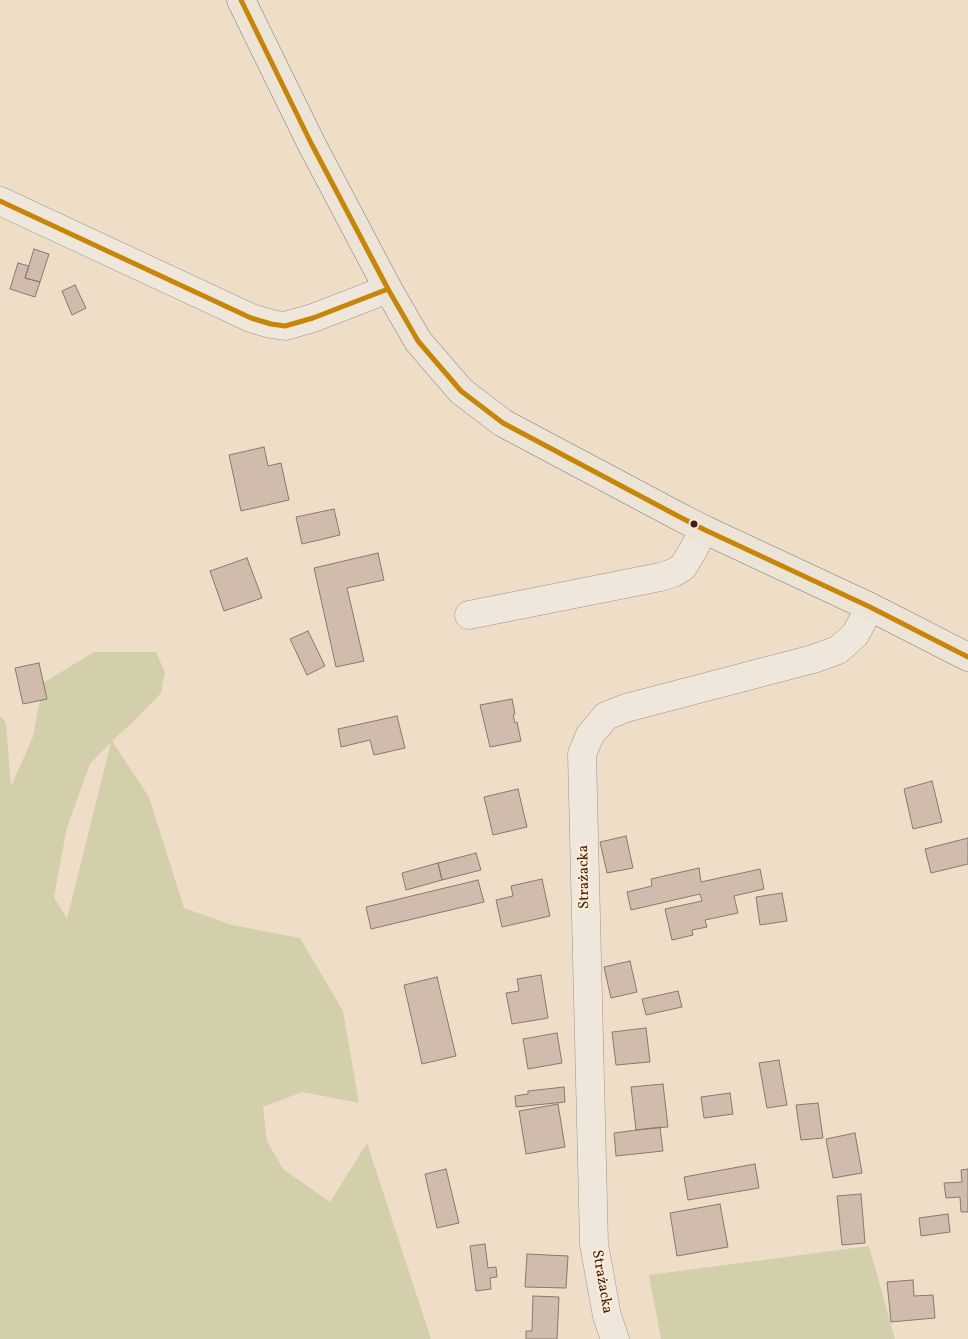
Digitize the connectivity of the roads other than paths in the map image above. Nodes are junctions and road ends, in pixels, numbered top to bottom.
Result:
1 (241, 0) edge
2 (0, 201) edge
3 (388, 289) junction
4 (703, 529) junction
5 (870, 607) junction
6 (469, 615) dead end
7 (968, 657) edge
8 (615, 1339) edge

1 - 3 main road
2 - 3 street
3 - 4 main road
4 - 5 main road
4 - 6 street
5 - 7 main road
5 - 8 street, Strażacka

